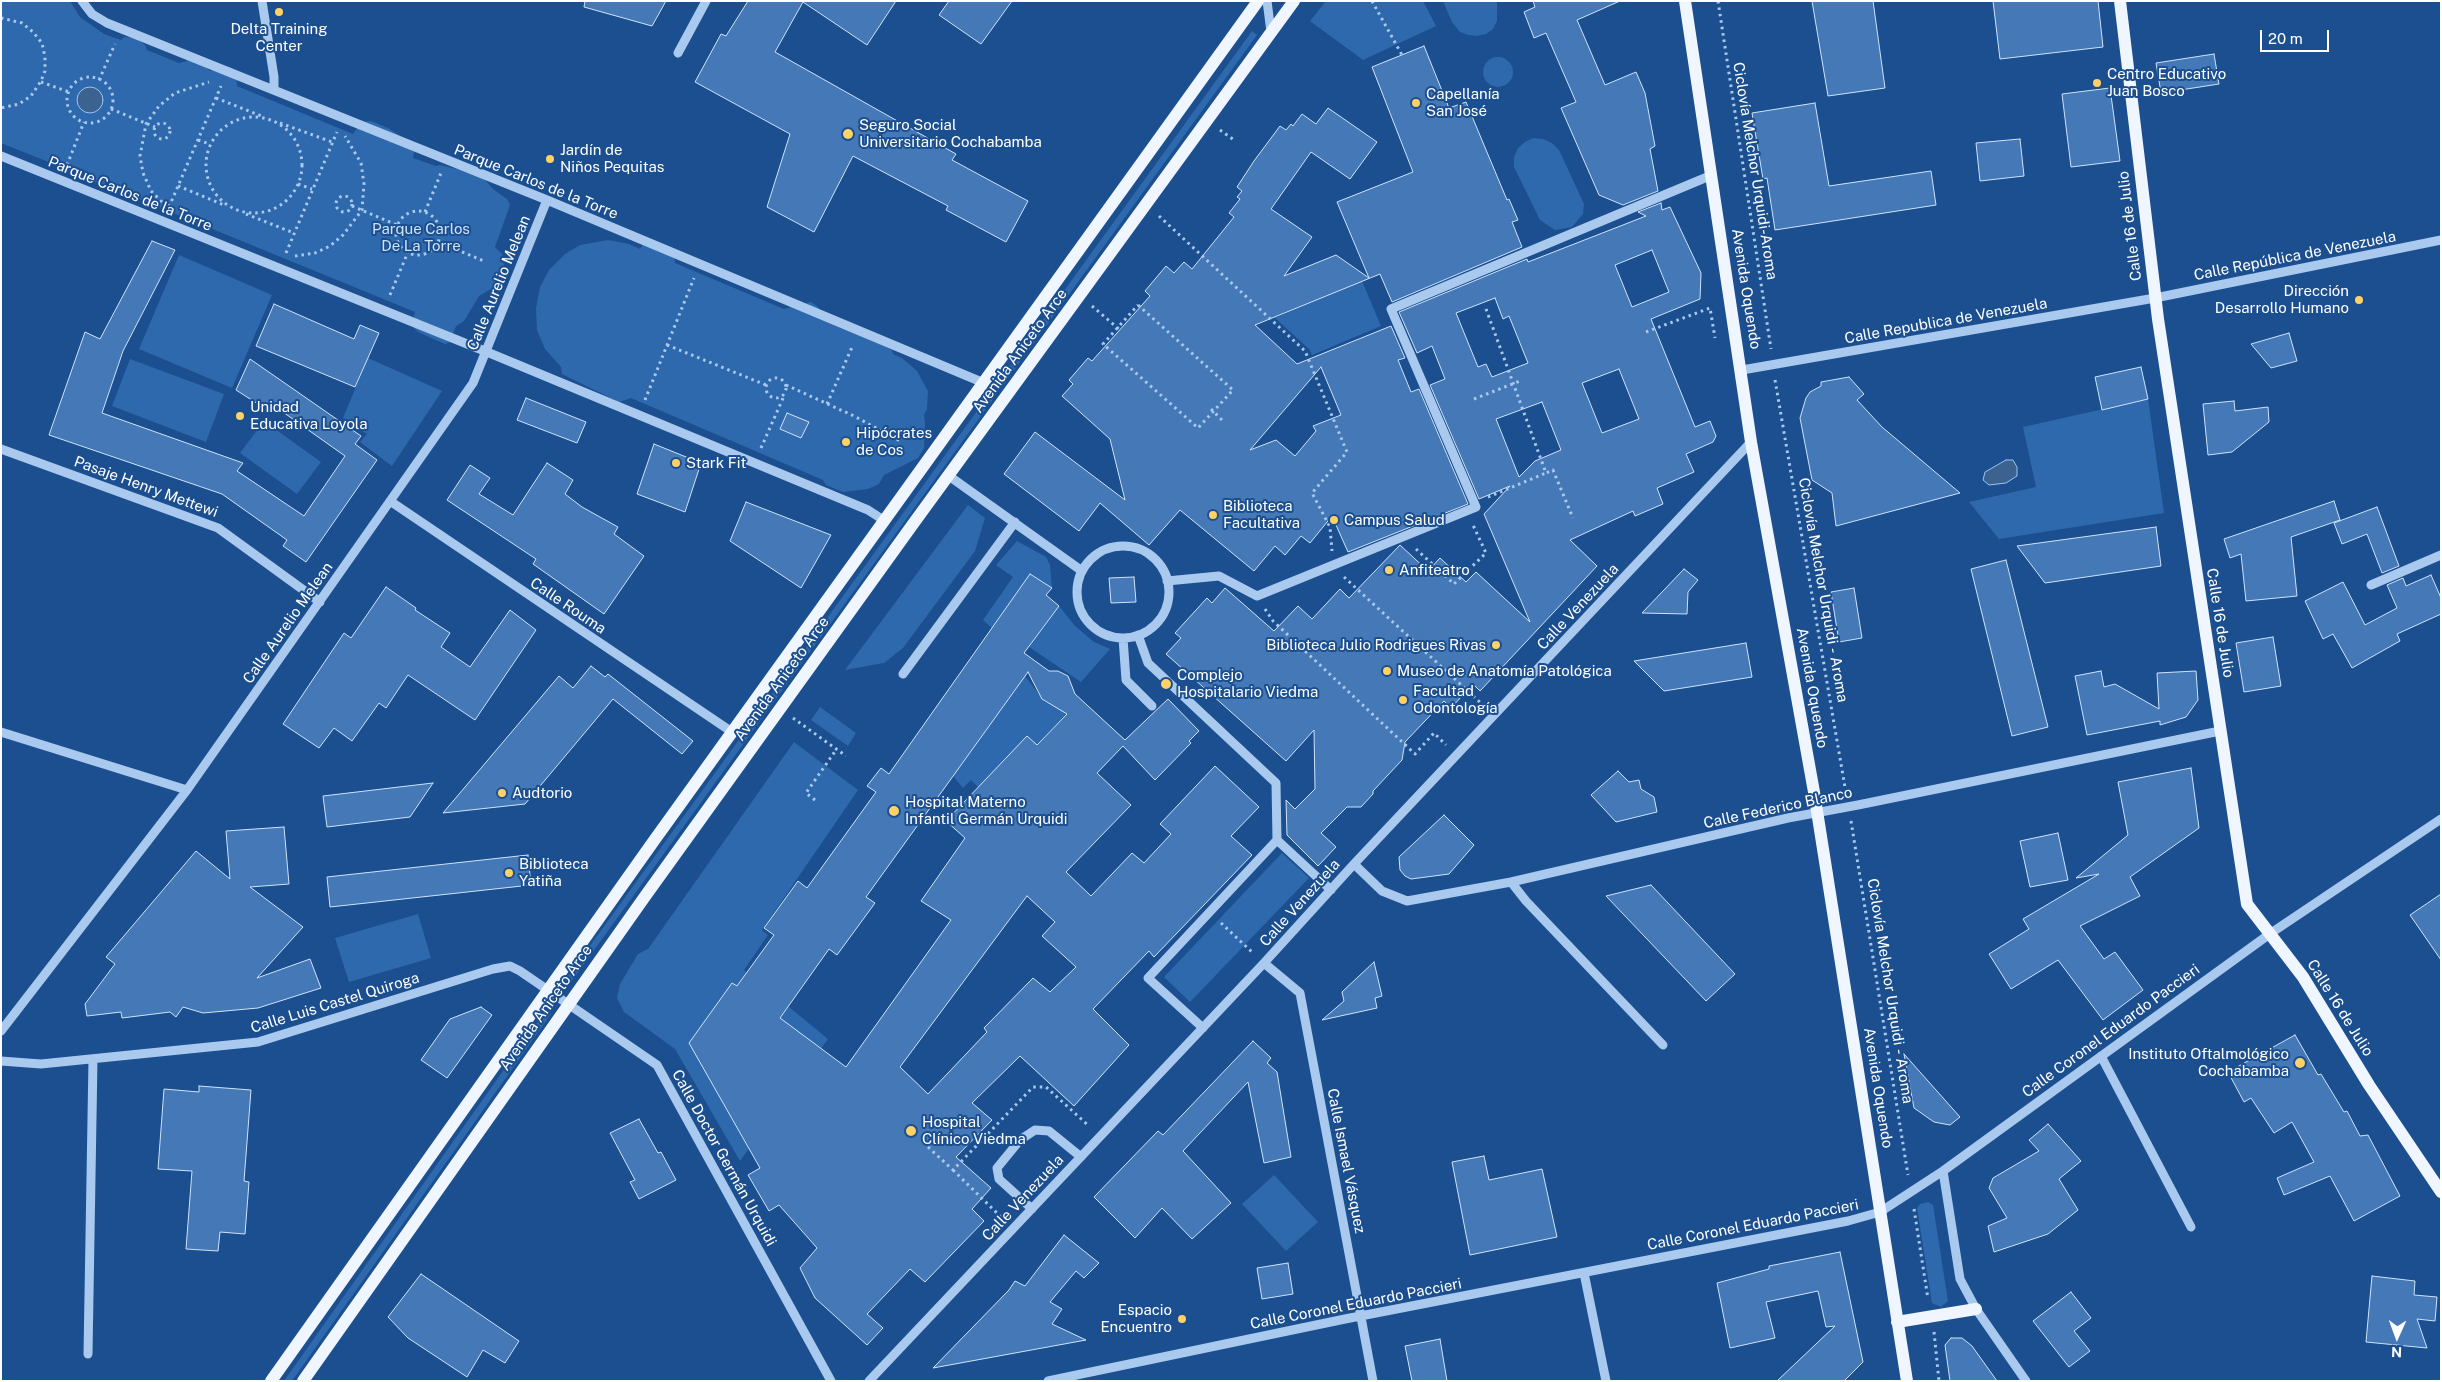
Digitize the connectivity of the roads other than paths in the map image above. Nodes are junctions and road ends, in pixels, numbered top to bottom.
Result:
1 (82, 1) edge
2 (262, 1) edge
3 (706, 1) edge
4 (1258, 1) edge
5 (1267, 1) edge
6 (1294, 1) edge
7 (1685, 1) edge
8 (2120, 1) edge
9 (1271, 32) junction
10 (678, 52) dead end
11 (274, 90) junction
12 (1, 156) edge
13 (1712, 175) junction
14 (547, 200) junction
15 (2441, 240) edge
16 (2155, 298) junction
17 (487, 352) junction
18 (1742, 370) junction
19 (984, 383) junction
20 (1751, 442) junction
21 (1, 449) edge
22 (949, 476) junction
23 (390, 501) junction
24 (886, 521) junction
25 (1015, 522) junction
26 (2441, 555) edge
27 (1082, 571) junction
28 (1167, 581) junction
29 (2371, 585) dead end
30 (320, 602) junction
31 (1138, 635) junction
32 (1123, 638) junction
33 (903, 674) dead end
34 (1152, 706) dead end
35 (2220, 731) junction
36 (1, 732) edge
37 (732, 732) junction
38 (187, 790) junction
39 (1817, 813) junction
40 (2441, 819) edge
41 (1277, 840) junction
42 (1354, 864) junction
43 (1511, 882) junction
44 (1331, 890) junction
45 (2271, 933) junction
46 (1264, 963) junction
47 (548, 991) junction
48 (568, 1004) junction
49 (1203, 1028) junction
50 (1, 1031) edge
51 (1662, 1045) dead end
52 (2101, 1056) junction
53 (93, 1059) junction
54 (1, 1061) edge
55 (1081, 1157) junction
56 (1943, 1171) junction
57 (2441, 1192) edge
58 (1032, 1209) junction
59 (1880, 1212) junction
60 (2191, 1227) dead end
61 (1584, 1273) junction
62 (1976, 1309) junction
63 (1361, 1317) junction
64 (1897, 1322) junction
65 (88, 1354) dead end
66 (1373, 1377) edge
67 (272, 1381) edge
68 (303, 1381) edge
69 (830, 1381) edge
70 (869, 1381) edge
71 (1048, 1381) edge
72 (1364, 1381) edge
73 (1606, 1381) edge
74 (1907, 1381) edge
75 (2026, 1381) edge

1 - 11 street, Parque Carlos de la Torre
2 - 11 street
3 - 10 street
4 - 19 main road, Avenida Aniceto Arce
5 - 9 street
6 - 9 main road, Avenida Aniceto Arce
7 - 13 main road, Avenida Oquendo
8 - 16 main road, Calle 16 de Julio
9 - 22 main road, Avenida Aniceto Arce
11 - 14 street, Parque Carlos de la Torre
12 - 17 street, Parque Carlos de la Torre
13 - 18 main road, Avenida Oquendo
13 - 28 street
14 - 17 street, Calle Aurelio Melean
14 - 19 street, Parque Carlos de la Torre
15 - 16 street, Calle República de Venezuela
16 - 18 street, Calle Republica de Venezuela
16 - 35 main road, Calle 16 de Julio
17 - 23 street, Calle Aurelio Melean
17 - 24 street, Parque Carlos de la Torre
18 - 20 main road, Avenida Oquendo
19 - 24 main road, Avenida Aniceto Arce
20 - 39 main road, Avenida Oquendo
20 - 42 street, Calle Venezuela
21 - 30 street, Pasaje Henry Mettewi
22 - 25 street
22 - 48 main road, Avenida Aniceto Arce
23 - 30 street, Calle Aurelio Melean
23 - 37 street, Calle Rouma
24 - 37 main road, Avenida Aniceto Arce
25 - 27 street
25 - 33 street
26 - 29 street
27 - 28 street
27 - 32 street
28 - 31 street
30 - 38 street, Calle Aurelio Melean
31 - 32 street
31 - 41 street
32 - 34 street
35 - 39 street, Calle Federico Blanco
35 - 45 main road, Calle 16 de Julio
36 - 38 street
37 - 47 main road, Avenida Aniceto Arce
38 - 50 street, Calle Aurelio Melean
39 - 43 street, Calle Federico Blanco
39 - 59 main road, Avenida Oquendo
40 - 45 street, Calle Coronel Eduardo Paccieri
41 - 44 street
41 - 49 street
42 - 43 street, Calle Federico Blanco
42 - 44 street, Calle Venezuela
43 - 51 street
44 - 46 street, Calle Venezuela
45 - 52 street, Calle Coronel Eduardo Paccieri
45 - 57 main road, Calle 16 de Julio
46 - 49 street, Calle Venezuela
46 - 63 street, Calle Ismael Vásquez
47 - 48 street, Calle Doctor Germán Urquidi
47 - 53 street, Calle Luis Castel Quiroga
47 - 67 main road, Avenida Aniceto Arce
48 - 68 main road, Avenida Aniceto Arce
48 - 69 street, Calle Doctor Germán Urquidi
49 - 55 street, Calle Venezuela
52 - 56 street, Calle Coronel Eduardo Paccieri
52 - 60 street
53 - 54 street, Calle Luis Castel Quiroga
53 - 65 street
55 - 58 street, Calle Venezuela
55 - 58 street
56 - 59 street, Calle Coronel Eduardo Paccieri
56 - 62 street
58 - 70 street, Calle Venezuela
59 - 61 street, Calle Coronel Eduardo Paccieri
59 - 64 main road, Avenida Oquendo
61 - 63 street, Calle Coronel Eduardo Paccieri
61 - 73 street
62 - 64 main road
62 - 75 street
63 - 66 street, Calle Ismael Vásquez
63 - 71 street, Calle Coronel Eduardo Paccieri
64 - 74 main road, Avenida Oquendo
66 - 72 street

